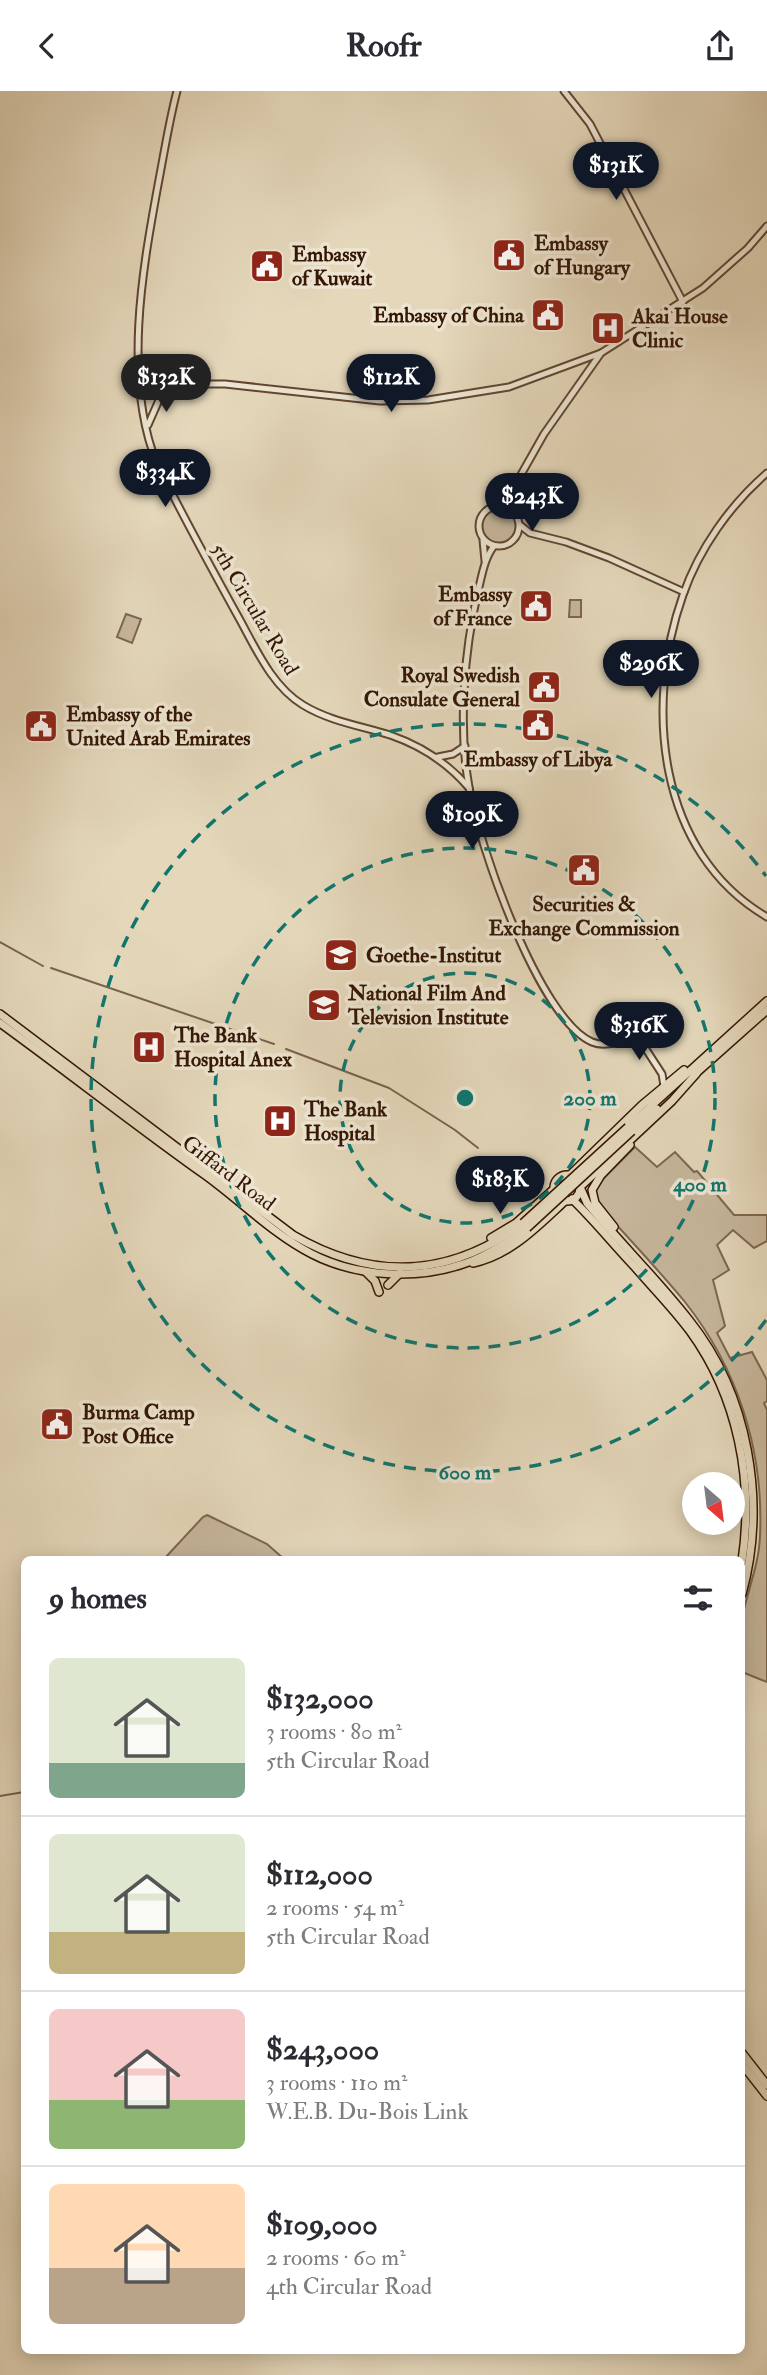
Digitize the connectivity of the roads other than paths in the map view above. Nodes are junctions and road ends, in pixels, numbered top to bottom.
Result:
1 (177, 91) edge
2 (564, 91) edge
3 (767, 226) edge
4 (683, 302) junction
5 (601, 353) junction
6 (140, 386) junction
7 (167, 390) junction
8 (147, 432) junction
9 (767, 473) edge
10 (510, 494) junction
11 (498, 506) junction
12 (510, 509) junction
13 (520, 525) junction
14 (530, 533) junction
15 (516, 537) junction
16 (483, 540) junction
17 (494, 546) junction
18 (485, 564) junction
19 (684, 592) junction
20 (465, 746) junction
21 (438, 757) junction
22 (469, 787) junction
23 (767, 918) edge
24 (767, 1001) edge
25 (767, 1010) edge
26 (0, 1014) edge
27 (0, 1023) edge
28 (705, 1057) junction
29 (662, 1074) junction
30 (675, 1077) junction
31 (664, 1086) junction
32 (632, 1130) junction
33 (569, 1175) junction
34 (580, 1187) junction
35 (554, 1189) junction
36 (569, 1200) junction
37 (622, 1243) junction
38 (463, 1261) junction
39 (366, 1271) junction
40 (400, 1273) junction
41 (388, 1285) dead end
42 (379, 1292) dead end
43 (742, 1556) edge
44 (745, 1583) edge
45 (745, 2057) edge
46 (745, 2068) edge
47 (767, 2085) edge
48 (767, 2097) edge

1 - 6 street, 5th Circular Road
2 - 4 street
3 - 4 street
4 - 5 street
5 - 7 street
5 - 10 street
6 - 7 street
6 - 8 street, 5th Circular Road
7 - 8 street
8 - 21 street, 5th Circular Road
9 - 19 street
10 - 11 street
10 - 12 street
11 - 12 street
11 - 16 street
12 - 13 street
13 - 14 street
13 - 15 street
14 - 15 street
14 - 19 street
15 - 17 street
16 - 17 street
16 - 18 street
17 - 18 street
18 - 20 street
19 - 23 street
20 - 21 street
20 - 22 street
21 - 22 street, 5th Circular Road
22 - 29 street
24 - 28 main road, Giffard Road
25 - 32 main road, Giffard Road
26 - 38 main road, Giffard Road
27 - 39 main road, Giffard Road
28 - 30 main road, Giffard Road
28 - 32 main road, Giffard Road
29 - 30 street
29 - 31 street
30 - 31 main road, Giffard Road
31 - 33 main road, Giffard Road
32 - 34 main road, Giffard Road
32 - 37 main road
32 - 38 main road, Giffard Road, bridge
33 - 34 main road
33 - 35 main road
34 - 36 main road
34 - 37 main road
35 - 36 main road
35 - 38 main road, Giffard Road
36 - 38 main road, Giffard Road
36 - 43 main road
37 - 44 main road
38 - 40 main road, Giffard Road
39 - 40 main road, Giffard Road
39 - 42 main road
40 - 41 main road
45 - 47 main road
46 - 48 main road

